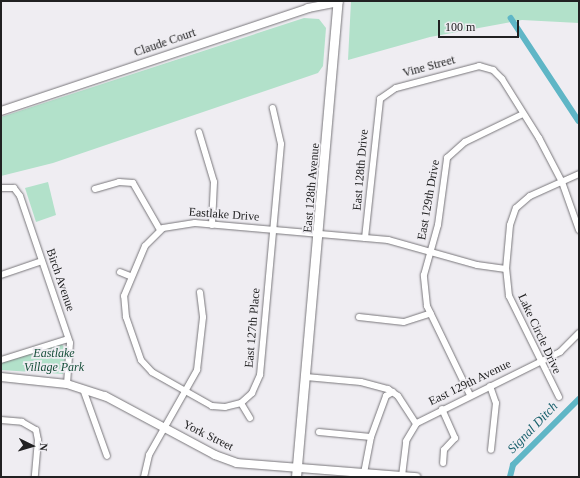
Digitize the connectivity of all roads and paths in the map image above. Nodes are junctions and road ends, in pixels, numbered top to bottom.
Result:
1 (338, 1) edge
2 (378, 105) joint
3 (273, 108) dead end
4 (1, 111) edge
5 (523, 114) junction
6 (199, 132) dead end
7 (579, 174) edge
8 (562, 182) junction
9 (1, 188) edge
10 (95, 189) dead end
11 (212, 225) junction
12 (274, 229) junction
13 (160, 230) junction
14 (579, 230) edge
15 (319, 233) junction
16 (365, 238) junction
17 (430, 251) junction
18 (42, 261) junction
19 (506, 269) junction
20 (120, 272) dead end
21 (1, 275) edge
22 (130, 276) junction
23 (200, 292) dead end
24 (431, 313) junction
25 (359, 317) dead end
26 (579, 333) edge
27 (68, 339) junction
28 (1, 360) edge
29 (540, 362) junction
30 (1, 377) edge
31 (306, 377) junction
32 (67, 384) junction
33 (490, 386) junction
34 (83, 389) junction
35 (186, 391) junction
36 (393, 392) junction
37 (470, 395) junction
38 (559, 397) dead end
39 (241, 403) junction
40 (442, 409) junction
41 (250, 418) dead end
42 (1, 420) edge
43 (416, 424) junction
44 (42, 426) dead end
45 (163, 427) junction
46 (36, 430) junction
47 (319, 432) dead end
48 (371, 437) junction
49 (491, 450) dead end
50 (107, 456) dead end
51 (443, 462) dead end
52 (297, 473) edge
53 (364, 473) junction
54 (402, 476) junction
55 (35, 477) edge
56 (144, 477) edge
57 (416, 477) edge

1 - 4 street, Claude Court
1 - 15 main road, East 128th Avenue
2 - 5 street, Vine Street
2 - 16 street, East 128th Drive
3 - 12 street, East 127th Place
5 - 8 street
5 - 17 street, East 129th Drive
6 - 11 street
7 - 8 street, Lake Circle Drive
8 - 14 street
8 - 19 street, Lake Circle Drive
9 - 18 street, Birch Avenue
10 - 13 street
11 - 12 street, Eastlake Drive
11 - 13 street, Eastlake Drive
12 - 15 street, Eastlake Drive
12 - 39 street, East 127th Place
13 - 22 street, Eastlake Drive
15 - 16 street, Eastlake Drive
15 - 31 main road, East 128th Avenue
16 - 17 street, Eastlake Drive
17 - 19 street, Eastlake Drive
17 - 24 street, East 129th Drive
18 - 21 street
18 - 27 street, Birch Avenue
19 - 29 street, Lake Circle Drive
20 - 22 street
22 - 35 street, Eastlake Drive
23 - 35 street
24 - 25 street
24 - 37 street, East 129th Drive
26 - 29 street, East 129th Avenue
27 - 28 street
27 - 32 street, Birch Avenue
29 - 33 street, East 129th Avenue
29 - 38 street, Lake Circle Drive
30 - 32 street, York Street
31 - 36 street
31 - 52 main road, East 128th Avenue
32 - 34 street, York Street
33 - 37 street, East 129th Avenue
33 - 49 street
34 - 45 street, York Street
34 - 50 street
35 - 39 street, Eastlake Drive
35 - 45 street
36 - 43 street
36 - 48 street
37 - 40 street, East 129th Avenue
39 - 41 street
40 - 43 street, East 129th Avenue
40 - 51 street
42 - 46 street
43 - 54 street
44 - 46 street
45 - 52 street, York Street
45 - 56 street
46 - 55 street
47 - 48 street
48 - 53 street
52 - 53 street, York Street
53 - 54 street, York Street
54 - 57 street, York Street

